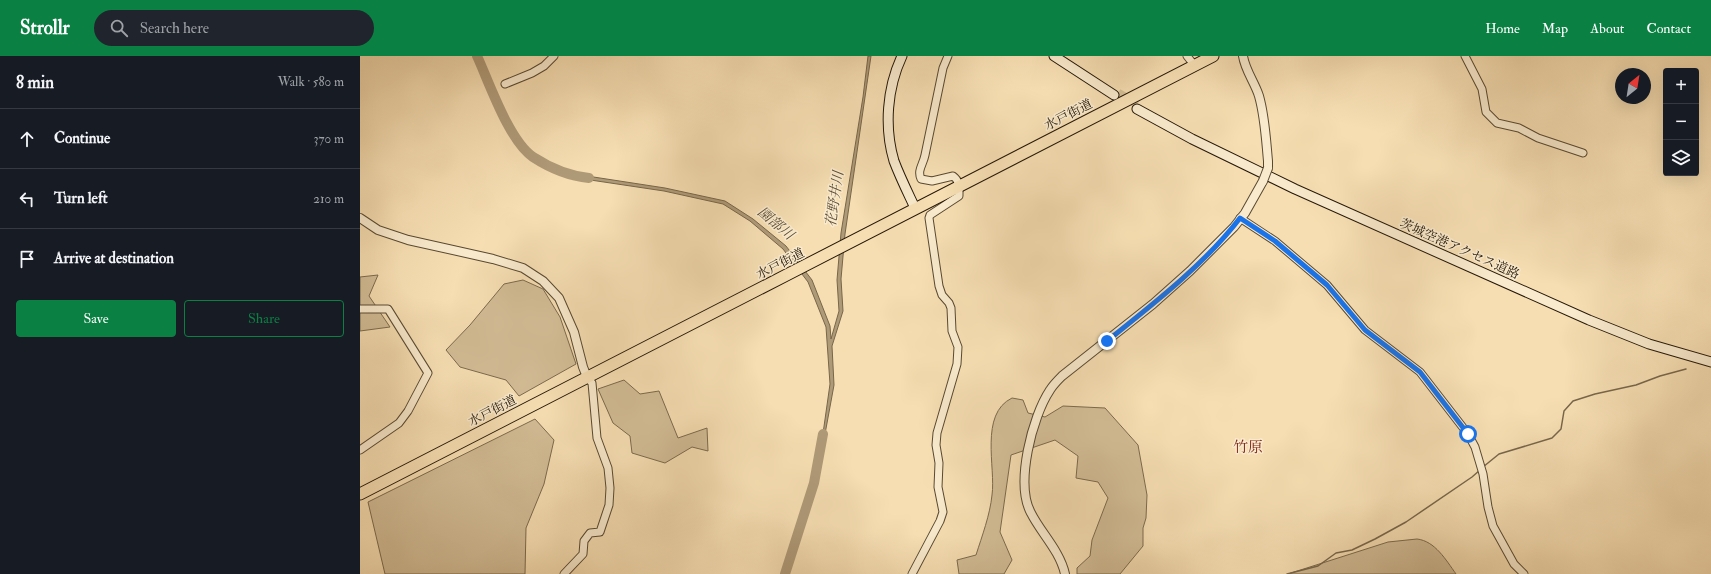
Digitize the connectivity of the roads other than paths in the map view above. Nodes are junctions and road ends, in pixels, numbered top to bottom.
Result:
1 (554, 56) edge
2 (902, 56) edge
3 (948, 56) edge
4 (1054, 56) edge
5 (1063, 56) edge
6 (1187, 56) edge
7 (1213, 56) edge
8 (1243, 56) edge
9 (1465, 56) edge
10 (1195, 66) junction
11 (505, 84) dead end
12 (1138, 107) tunnel mouth
13 (1583, 153) dead end
14 (959, 185) junction
15 (915, 208) junction
16 (360, 218) edge
17 (1240, 218) junction
18 (360, 309) edge
19 (1711, 362) edge
20 (587, 377) junction
21 (360, 450) edge
22 (360, 494) edge
23 (1514, 564) junction
24 (564, 574) edge
25 (912, 574) edge
26 (1065, 574) edge
27 (1516, 574) edge
28 (1524, 574) edge

1 - 11 street
2 - 15 main road
3 - 14 street
4 - 5 main road
6 - 10 street
7 - 10 highway, 水戸街道
8 - 17 street, bridge
9 - 13 street
10 - 14 highway, 水戸街道
12 - 19 main road, 茨城空港アクセス道路
14 - 15 highway, 水戸街道
14 - 25 street
15 - 20 highway, 水戸街道
16 - 20 street
17 - 23 street
17 - 26 street
18 - 21 street
20 - 22 highway, 水戸街道
20 - 24 street
23 - 27 street
23 - 28 street

